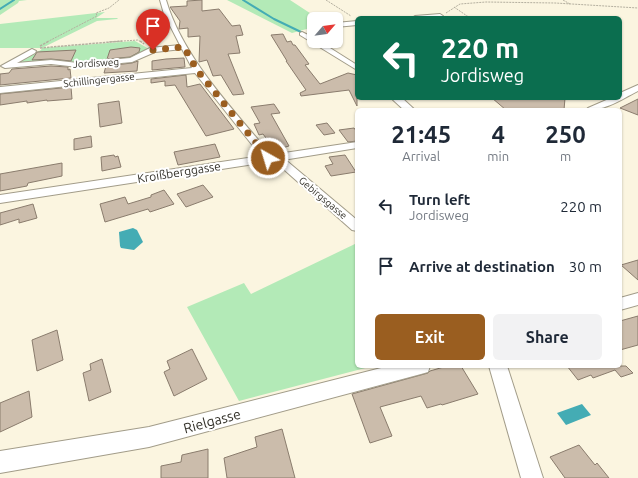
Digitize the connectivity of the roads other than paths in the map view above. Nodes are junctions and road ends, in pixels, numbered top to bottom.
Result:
1 (163, 0) edge
2 (355, 23) edge
3 (343, 24) edge
4 (307, 32) edge
5 (307, 37) edge
6 (184, 47) junction
7 (325, 48) edge
8 (32, 51) road end
9 (355, 67) edge
10 (3, 68) edge
11 (197, 70) junction
12 (638, 88) edge
13 (0, 90) edge
14 (622, 96) edge
15 (398, 100) edge
16 (605, 100) edge
17 (408, 108) edge
18 (594, 108) edge
19 (355, 145) edge
20 (268, 158) junction
21 (0, 199) edge
22 (355, 225) edge
23 (638, 299) edge
24 (622, 303) edge
25 (413, 368) edge
26 (499, 368) edge
27 (0, 462) edge
28 (532, 478) edge

1 - 6 street, Gebirgsgasse
2 - 3 street
4 - 5 street
6 - 10 street, Jordisweg
6 - 11 street, Gebirgsgasse
7 - 9 street
8 - 10 street
11 - 13 street, Schillingergasse
11 - 20 street, Gebirgsgasse
12 - 14 street
15 - 17 street
16 - 18 street
19 - 20 street, Kroißberggasse
20 - 21 street, Kroißberggasse
20 - 22 street, Gebirgsgasse
23 - 24 street
25 - 27 street, Rielgasse
26 - 28 street

